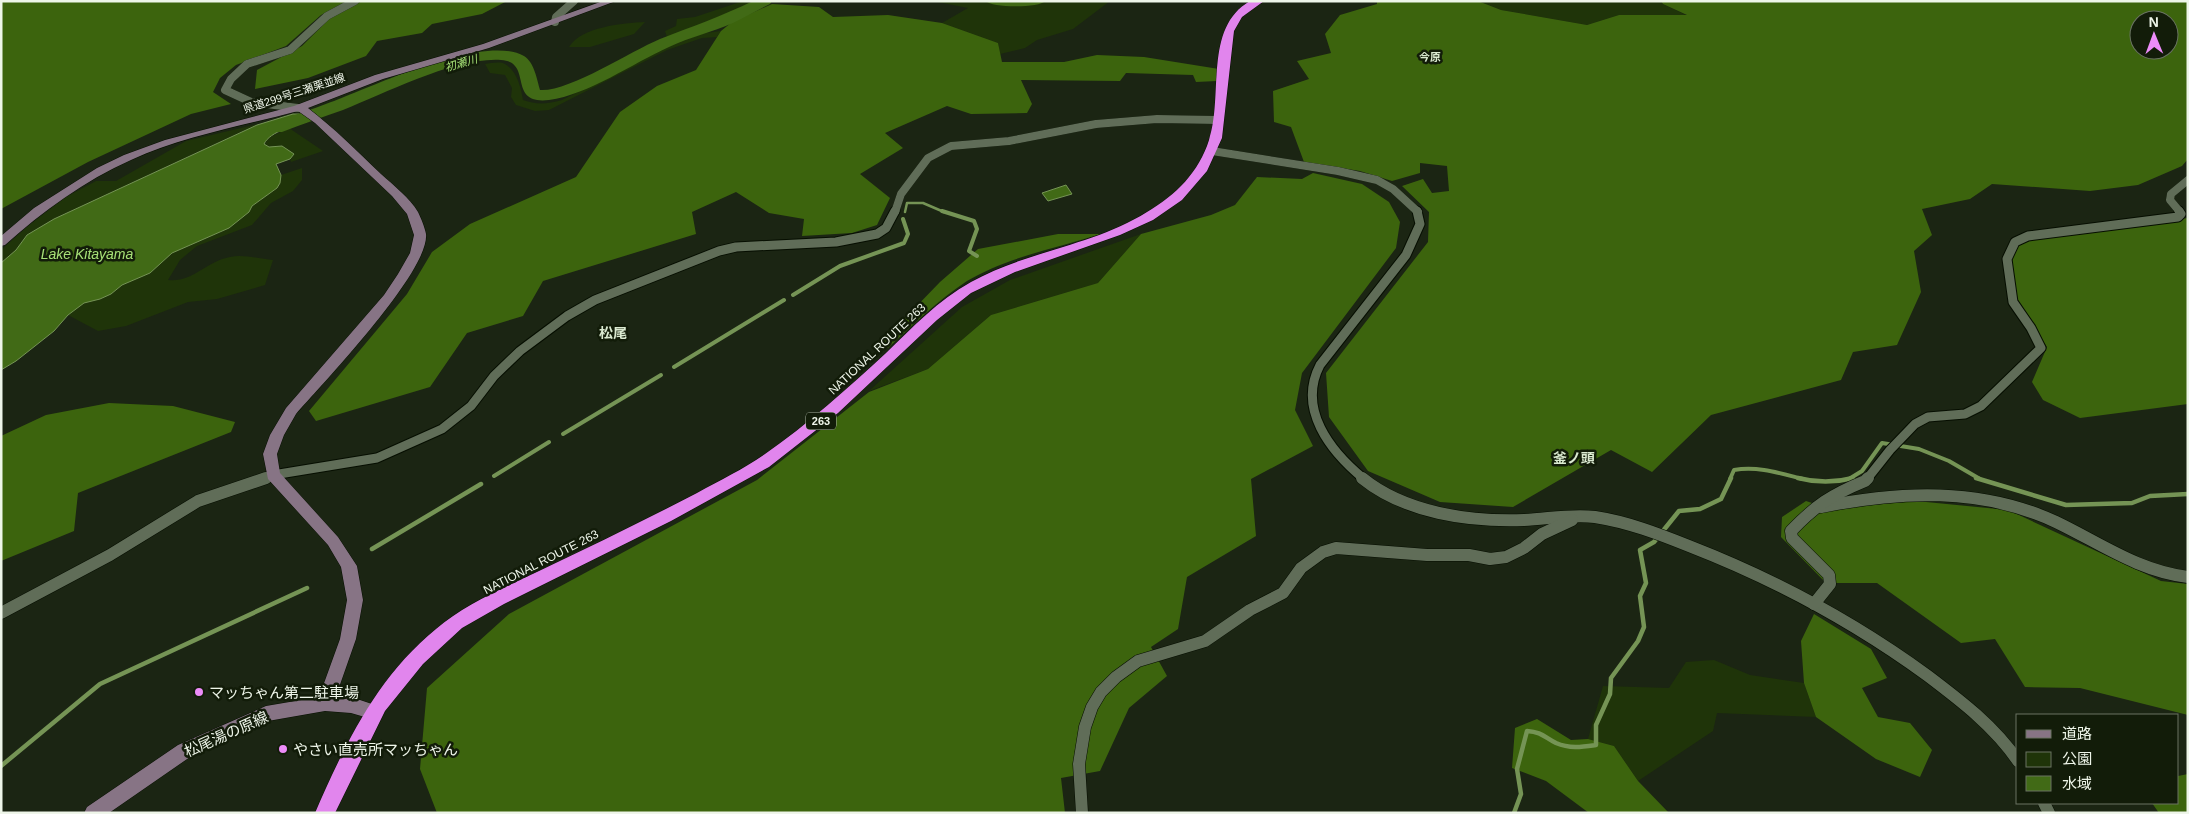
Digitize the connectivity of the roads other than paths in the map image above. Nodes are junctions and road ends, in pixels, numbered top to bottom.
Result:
1 (356, 1) edge
2 (574, 1) edge
3 (612, 1) edge
4 (1259, 1) edge
5 (555, 22) junction
6 (300, 108) junction
7 (1218, 120) junction
8 (1212, 151) junction
9 (2188, 180) edge
10 (1, 242) edge
11 (273, 475) junction
12 (1812, 509) junction
13 (1584, 516) junction
14 (2188, 577) edge
15 (1814, 604) junction
16 (1, 612) edge
17 (325, 703) junction
18 (375, 712) junction
19 (2016, 758) edge
20 (93, 813) edge
21 (325, 813) edge
22 (1082, 813) edge

1 - 6 street
2 - 5 street
3 - 5 street, 県道299号三瀬栗並線
4 - 7 highway, NATIONAL ROUTE 263 / 263
5 - 6 street, 県道299号三瀬栗並線
6 - 10 street, 県道299号三瀬栗並線
6 - 11 street
7 - 8 highway, NATIONAL ROUTE 263 / 263
7 - 11 street
8 - 13 street
8 - 18 highway, NATIONAL ROUTE 263 / 263
9 - 12 street
11 - 16 street
11 - 17 street
12 - 14 street
12 - 15 street
13 - 15 street
13 - 22 street
15 - 19 street
17 - 18 street, 松尾湯の原線
17 - 20 street, 松尾湯の原線
18 - 21 highway, NATIONAL ROUTE 263 / 263

